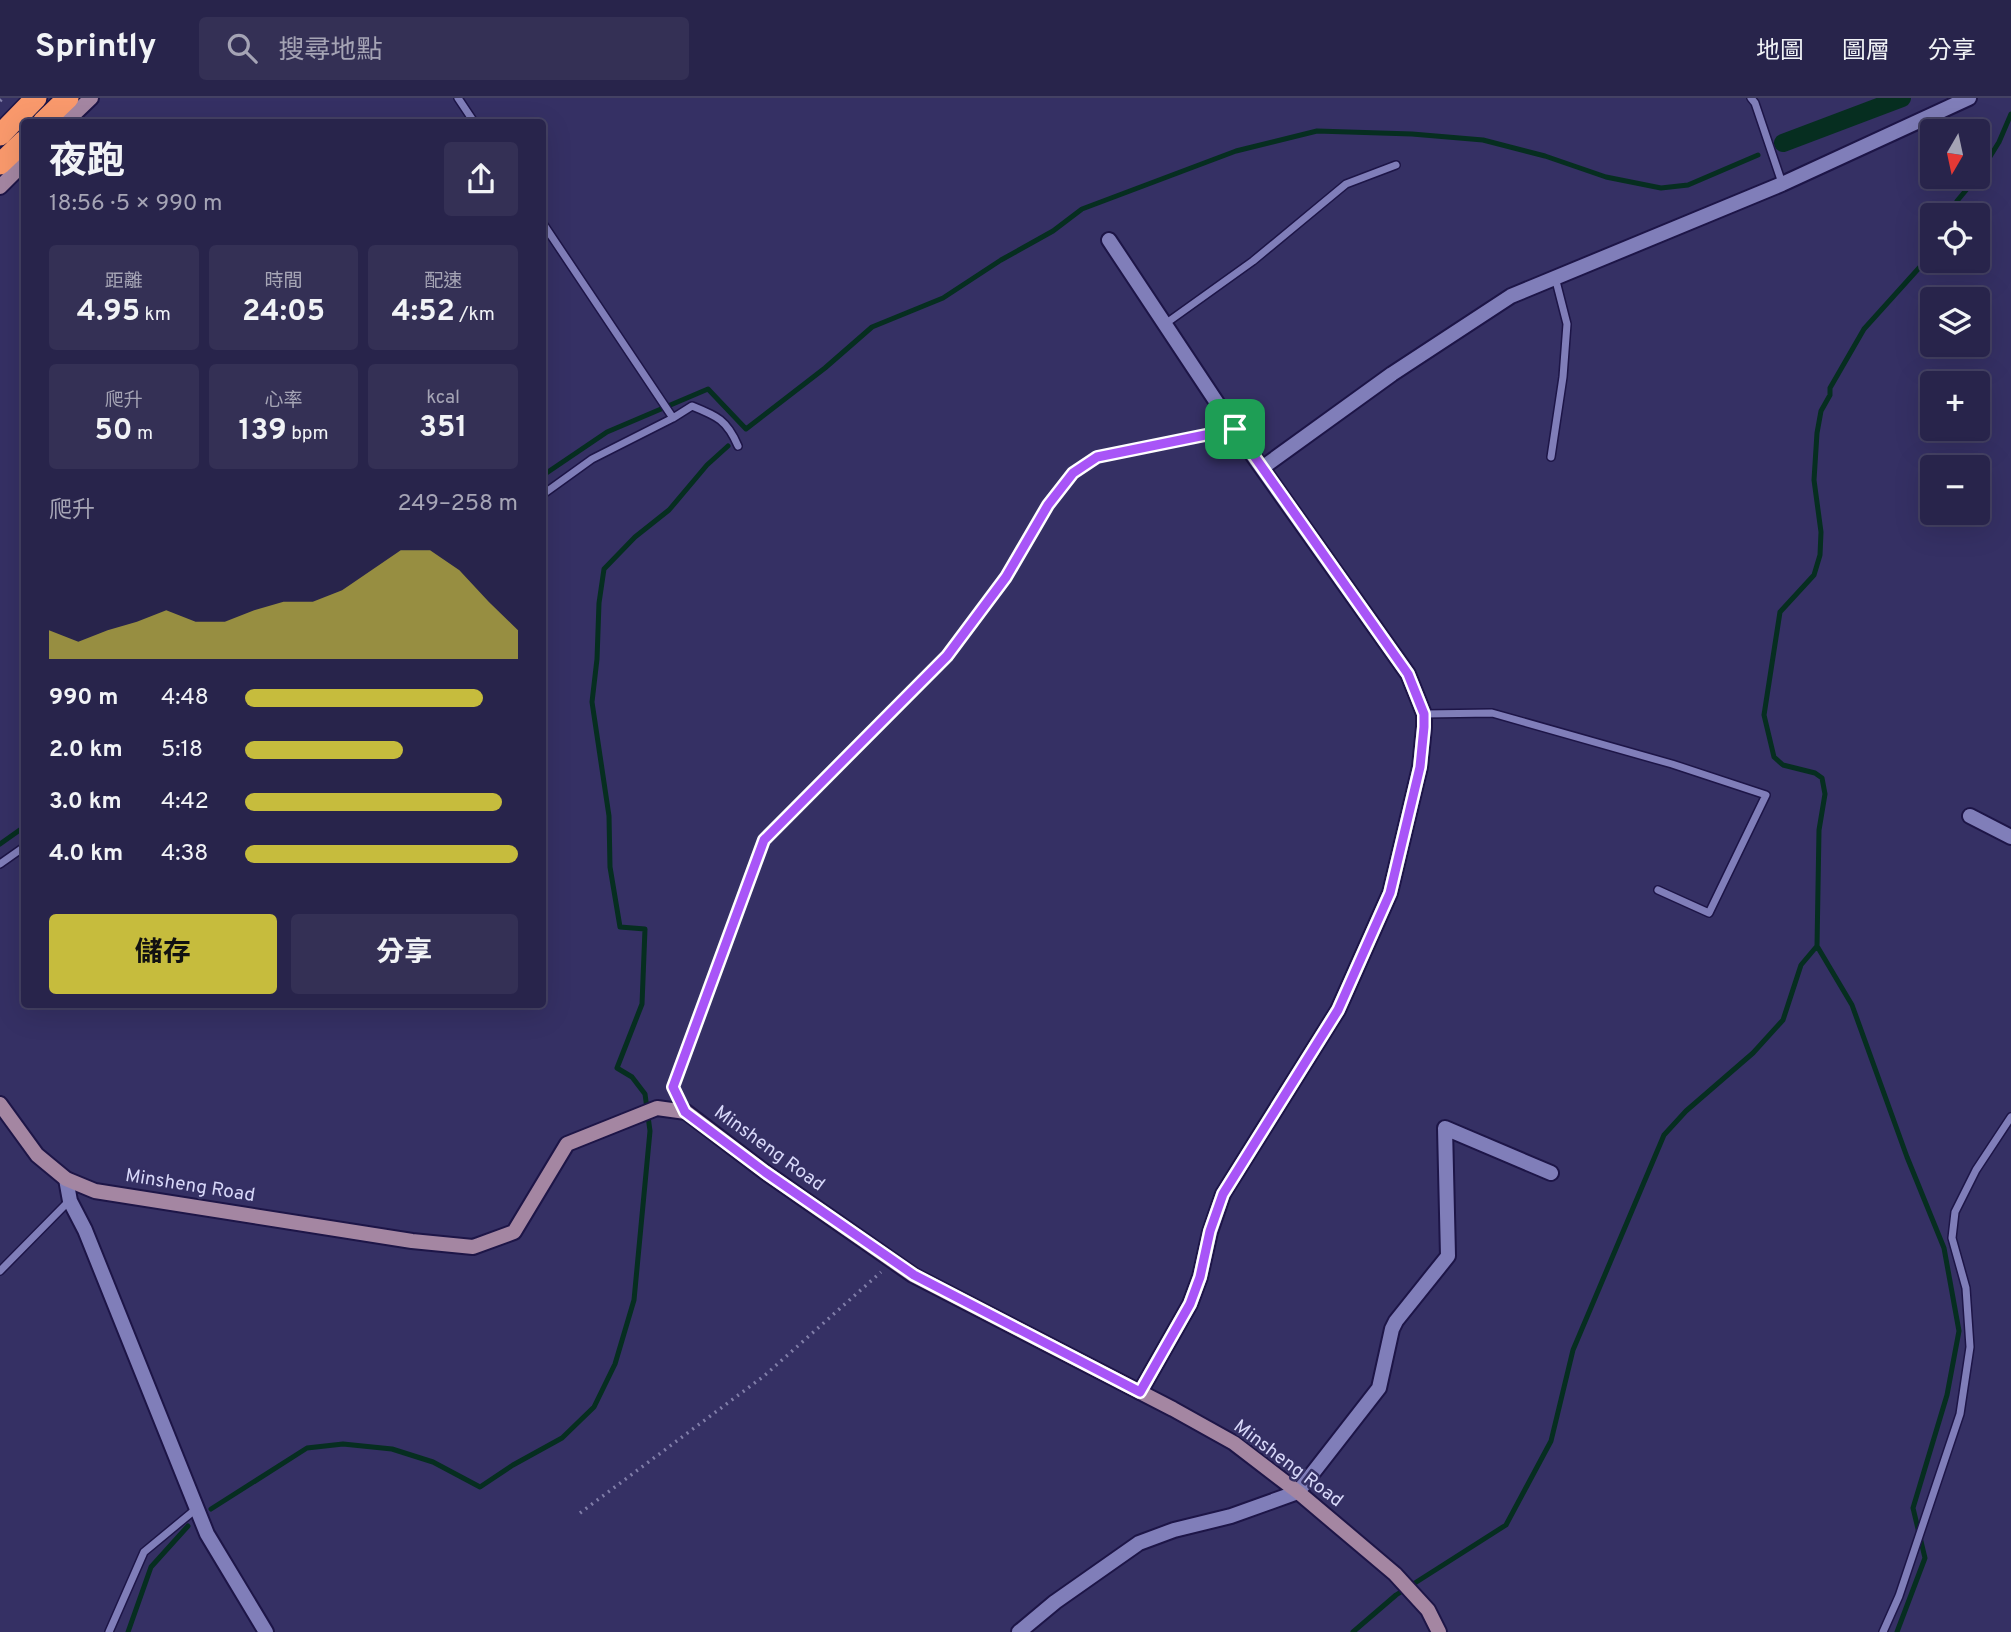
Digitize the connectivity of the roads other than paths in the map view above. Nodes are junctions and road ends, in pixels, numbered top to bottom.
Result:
1 (36, 98) edge
2 (68, 98) edge
3 (91, 98) edge
4 (458, 98) edge
5 (1751, 98) edge
6 (1969, 98) edge
7 (46, 119) edge
8 (69, 119) edge
9 (472, 119) edge
10 (0, 135) edge
11 (21, 144) edge
12 (0, 164) edge
13 (21, 166) edge
14 (1396, 166) dead end
15 (1782, 184) junction
16 (0, 187) edge
17 (546, 228) edge
18 (1109, 240) dead end
19 (1555, 276) junction
20 (1165, 324) junction
21 (673, 418) junction
22 (1235, 429) junction
23 (738, 446) dead end
24 (1551, 457) dead end
25 (1262, 468) junction
26 (546, 492) edge
27 (1424, 714) junction
28 (1970, 816) dead end
29 (2011, 837) edge
30 (21, 849) edge
31 (0, 864) edge
32 (1658, 890) dead end
33 (0, 1104) edge
34 (685, 1112) junction
35 (2011, 1117) edge
36 (1551, 1173) dead end
37 (66, 1179) junction
38 (70, 1201) junction
39 (0, 1271) edge
40 (1140, 1392) junction
41 (1298, 1492) junction
42 (197, 1508) junction
43 (109, 1632) edge
44 (266, 1632) edge
45 (1019, 1632) edge
46 (1439, 1632) edge
47 (1884, 1632) edge

1 - 10 highway
2 - 7 highway
3 - 8 street
4 - 9 lane
5 - 15 lane
6 - 15 street
11 - 12 highway
13 - 16 street
14 - 20 lane
15 - 19 street
17 - 21 lane
18 - 20 street
19 - 24 lane
19 - 25 street
20 - 22 street
21 - 23 lane
21 - 26 lane
22 - 25 street
22 - 34 lane
25 - 27 street
27 - 32 lane
27 - 40 street
28 - 29 street
30 - 31 lane
33 - 37 street, Minsheng Road
34 - 37 street, Minsheng Road
34 - 40 street, Minsheng Road
35 - 47 lane
36 - 41 street
37 - 38 street
38 - 39 lane
38 - 42 street
40 - 41 street, Minsheng Road
41 - 45 street
41 - 46 street, Minsheng Road
42 - 43 lane
42 - 44 street

